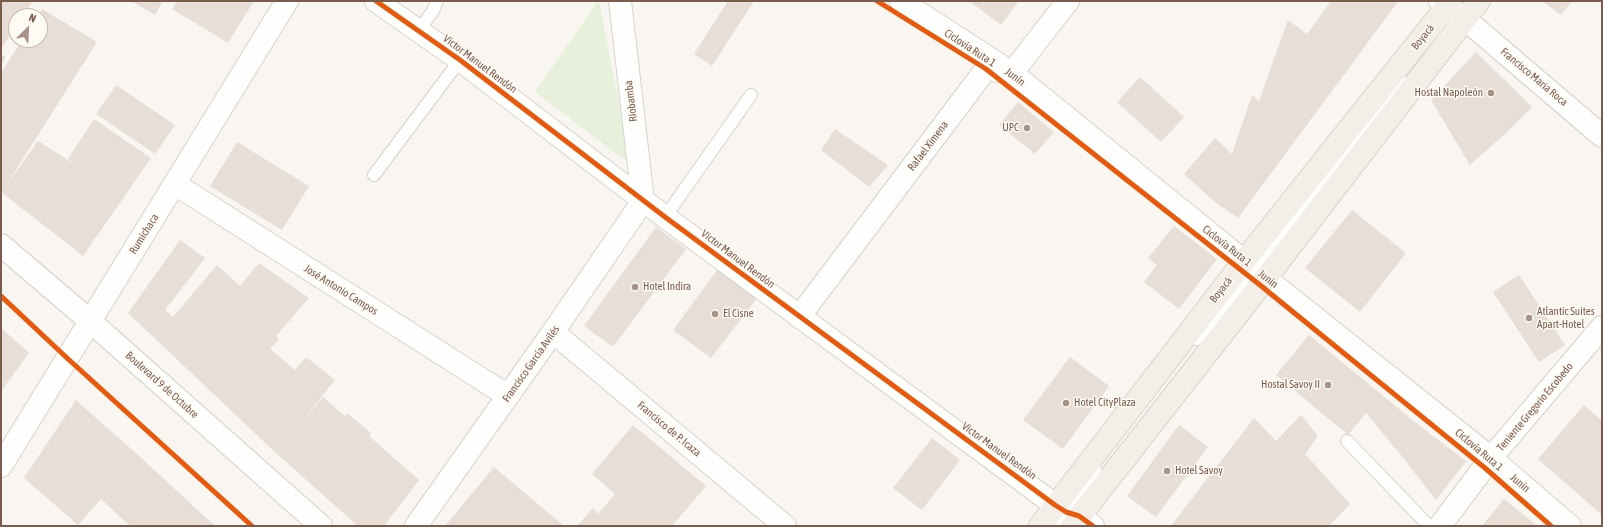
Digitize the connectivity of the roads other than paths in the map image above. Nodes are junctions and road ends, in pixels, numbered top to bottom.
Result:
1 (288, 1) edge
2 (376, 1) edge
3 (437, 1) edge
4 (620, 1) edge
5 (900, 1) edge
6 (1068, 1) edge
7 (1479, 1) edge
8 (1454, 7) edge
9 (418, 31) junction
10 (460, 60) junction
11 (1012, 73) junction
12 (751, 95) dead end
13 (1602, 136) edge
14 (374, 174) dead end
15 (174, 184) junction
16 (643, 201) junction
17 (665, 217) junction
18 (1, 245) edge
19 (1255, 269) junction
20 (799, 317) junction
21 (90, 321) junction
22 (1602, 327) edge
23 (553, 332) junction
24 (508, 396) junction
25 (1347, 441) dead end
26 (1491, 458) junction
27 (1, 466) edge
28 (1070, 518) edge
29 (321, 526) edge
30 (416, 526) edge
31 (785, 526) edge
32 (1040, 526) edge
33 (1429, 526) edge
34 (1440, 526) edge
35 (1570, 526) edge

1 - 15 street, Rumichaca
2 - 9 street, Victor Manuel Rendón
3 - 9 lane
4 - 16 street, Riobamba
5 - 11 street, Junín
6 - 11 street
7 - 8 main road, Boyacá
8 - 13 street, Francisco Maria Roca
8 - 19 main road, Boyacá
9 - 10 street, Victor Manuel Rendón
10 - 14 lane
10 - 16 street, Victor Manuel Rendón
11 - 19 street, Junín
11 - 20 street, Rafael Ximena
12 - 17 lane
15 - 21 street, Rumichaca
15 - 24 street, José Antonio Campos
16 - 17 street, Victor Manuel Rendón
16 - 23 street, Francisco García Avilés
17 - 20 street, Victor Manuel Rendón
18 - 21 street, Boulevard 9 de Octubre
19 - 26 street, Junín
19 - 28 main road, Boyacá
20 - 28 street, Victor Manuel Rendón
21 - 27 street, Rumichaca
21 - 29 street, Boulevard 9 de Octubre
22 - 26 street, Teniente Gregorio Escobedo
23 - 24 street, Francisco García Avilés
23 - 31 street, Francisco de P. Icaza
24 - 30 street, Francisco García Avilés
25 - 33 lane
26 - 34 street, Teniente Gregorio Escobedo
26 - 35 street, Junín
28 - 32 main road, Boyacá

